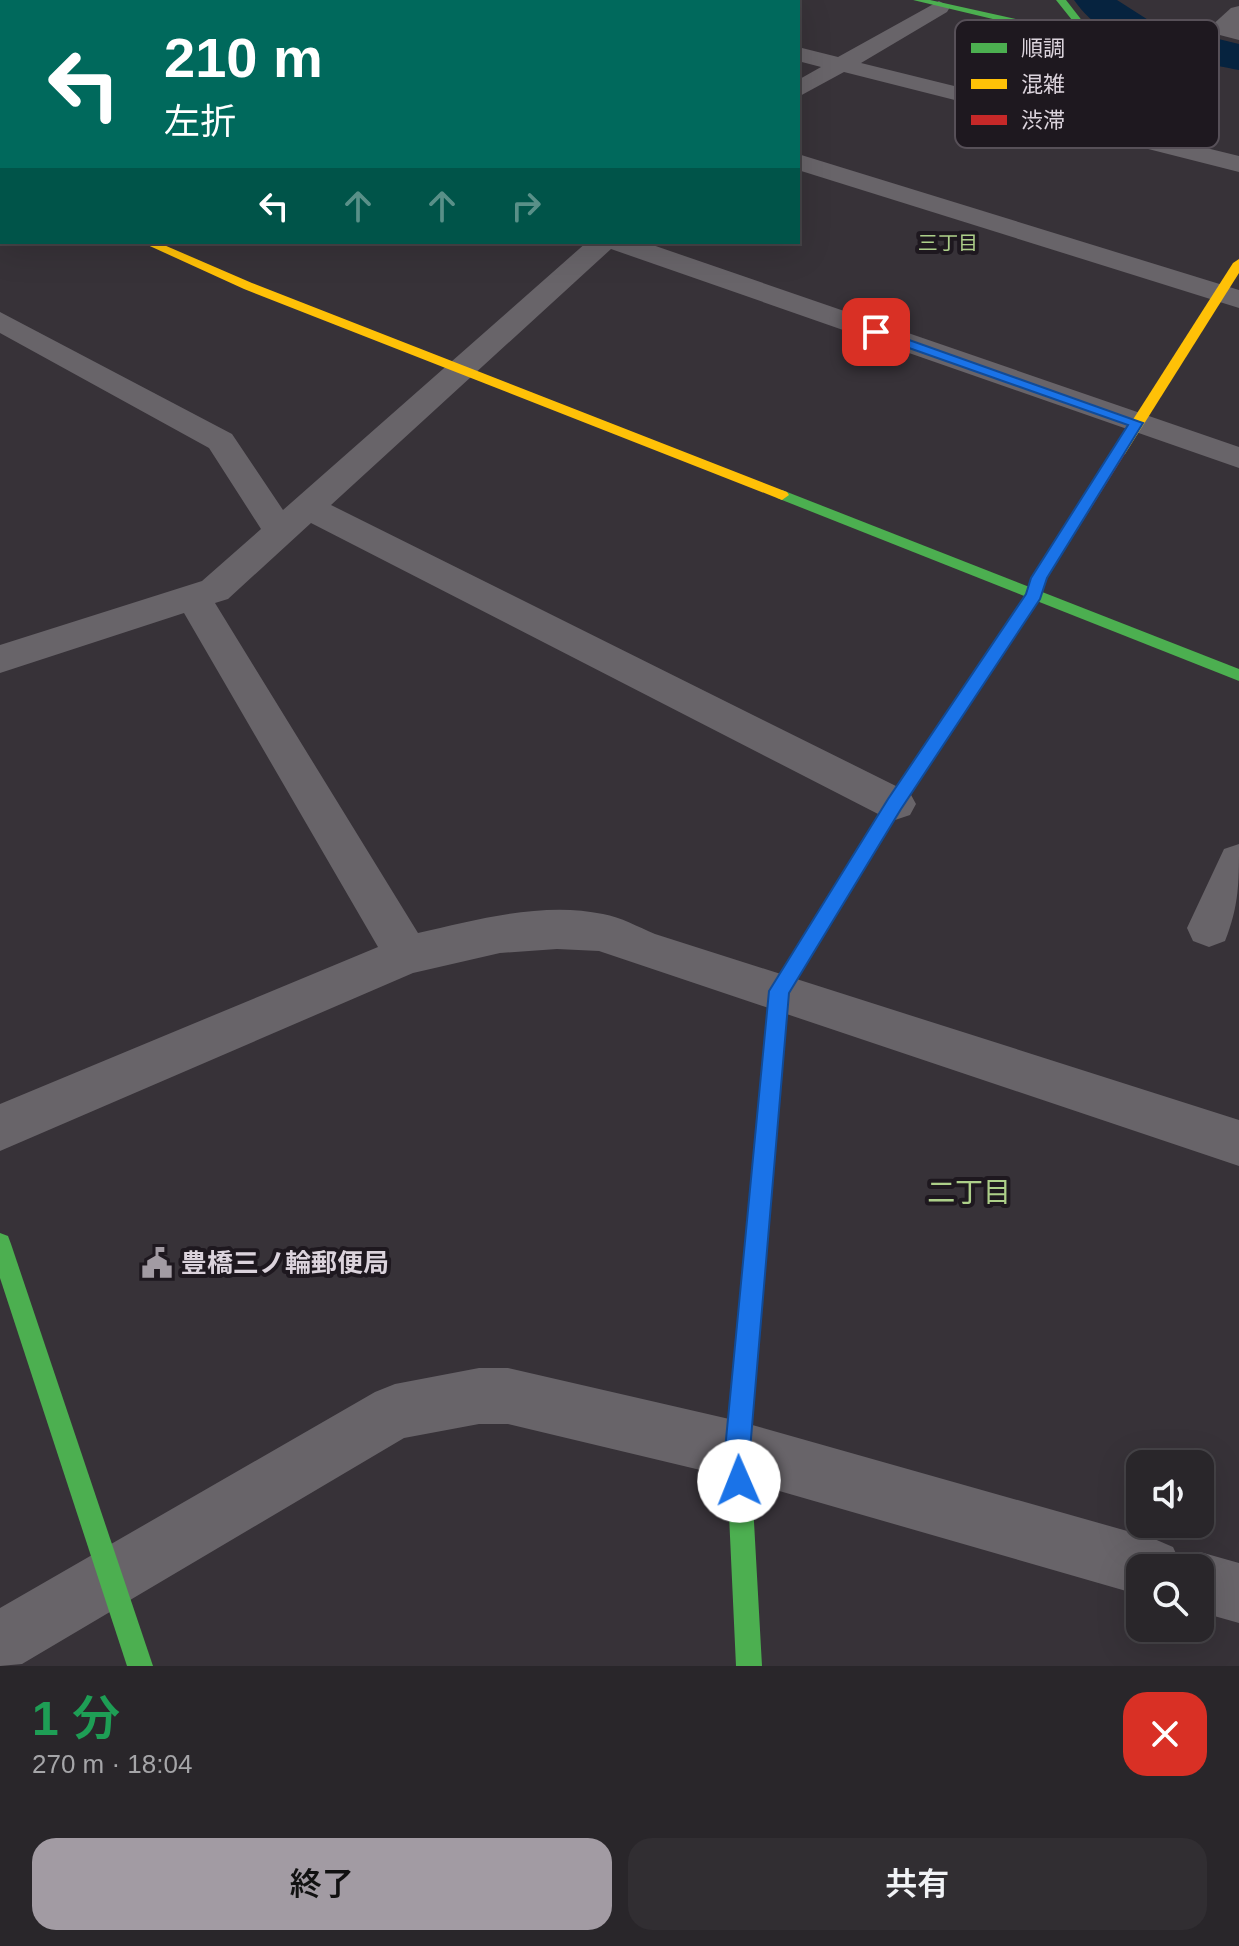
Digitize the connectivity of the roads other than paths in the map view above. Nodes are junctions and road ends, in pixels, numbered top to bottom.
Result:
1 (1061, 0) edge
2 (928, 4) edge
3 (1239, 13) edge
4 (1004, 20) edge
5 (1078, 20) edge
6 (1239, 33) edge
7 (800, 54) edge
8 (840, 64) junction
9 (800, 89) edge
10 (955, 93) edge
11 (1175, 148) edge
12 (800, 163) edge
13 (1239, 164) edge
14 (152, 244) edge
15 (601, 244) edge
16 (623, 244) edge
17 (1239, 263) edge
18 (1229, 296) edge
19 (0, 321) edge
20 (463, 369) junction
21 (1136, 423) junction
22 (1239, 458) edge
23 (309, 508) junction
24 (281, 533) junction
25 (1034, 595) junction
26 (194, 598) junction
27 (0, 659) edge
28 (1239, 675) edge
29 (895, 804) junction
30 (1239, 861) edge
31 (1209, 928) dead end
32 (407, 955) junction
33 (779, 991) junction
34 (0, 1128) edge
35 (1239, 1143) edge
36 (0, 1244) edge
37 (738, 1450) junction
38 (1126, 1561) edge
39 (111, 1578) junction
40 (1214, 1586) edge
41 (1239, 1593) edge
42 (0, 1642) edge
43 (140, 1666) edge
44 (749, 1666) edge

1 - 5 street
2 - 4 street
2 - 8 street
3 - 6 street
7 - 8 street
8 - 9 street
8 - 10 street
11 - 13 street
12 - 18 street
14 - 20 street
15 - 20 street
16 - 21 street
17 - 18 street
18 - 21 street
19 - 24 street
20 - 23 street
20 - 25 street
21 - 22 street
21 - 25 street
23 - 24 street
23 - 29 street
24 - 26 street
25 - 28 street
25 - 29 street
26 - 27 street
26 - 32 street
29 - 33 street
30 - 31 street
32 - 33 street
32 - 34 street
33 - 35 street
33 - 37 street
36 - 39 street
37 - 38 street
37 - 39 street
37 - 44 street
39 - 42 street
39 - 43 street
40 - 41 street

